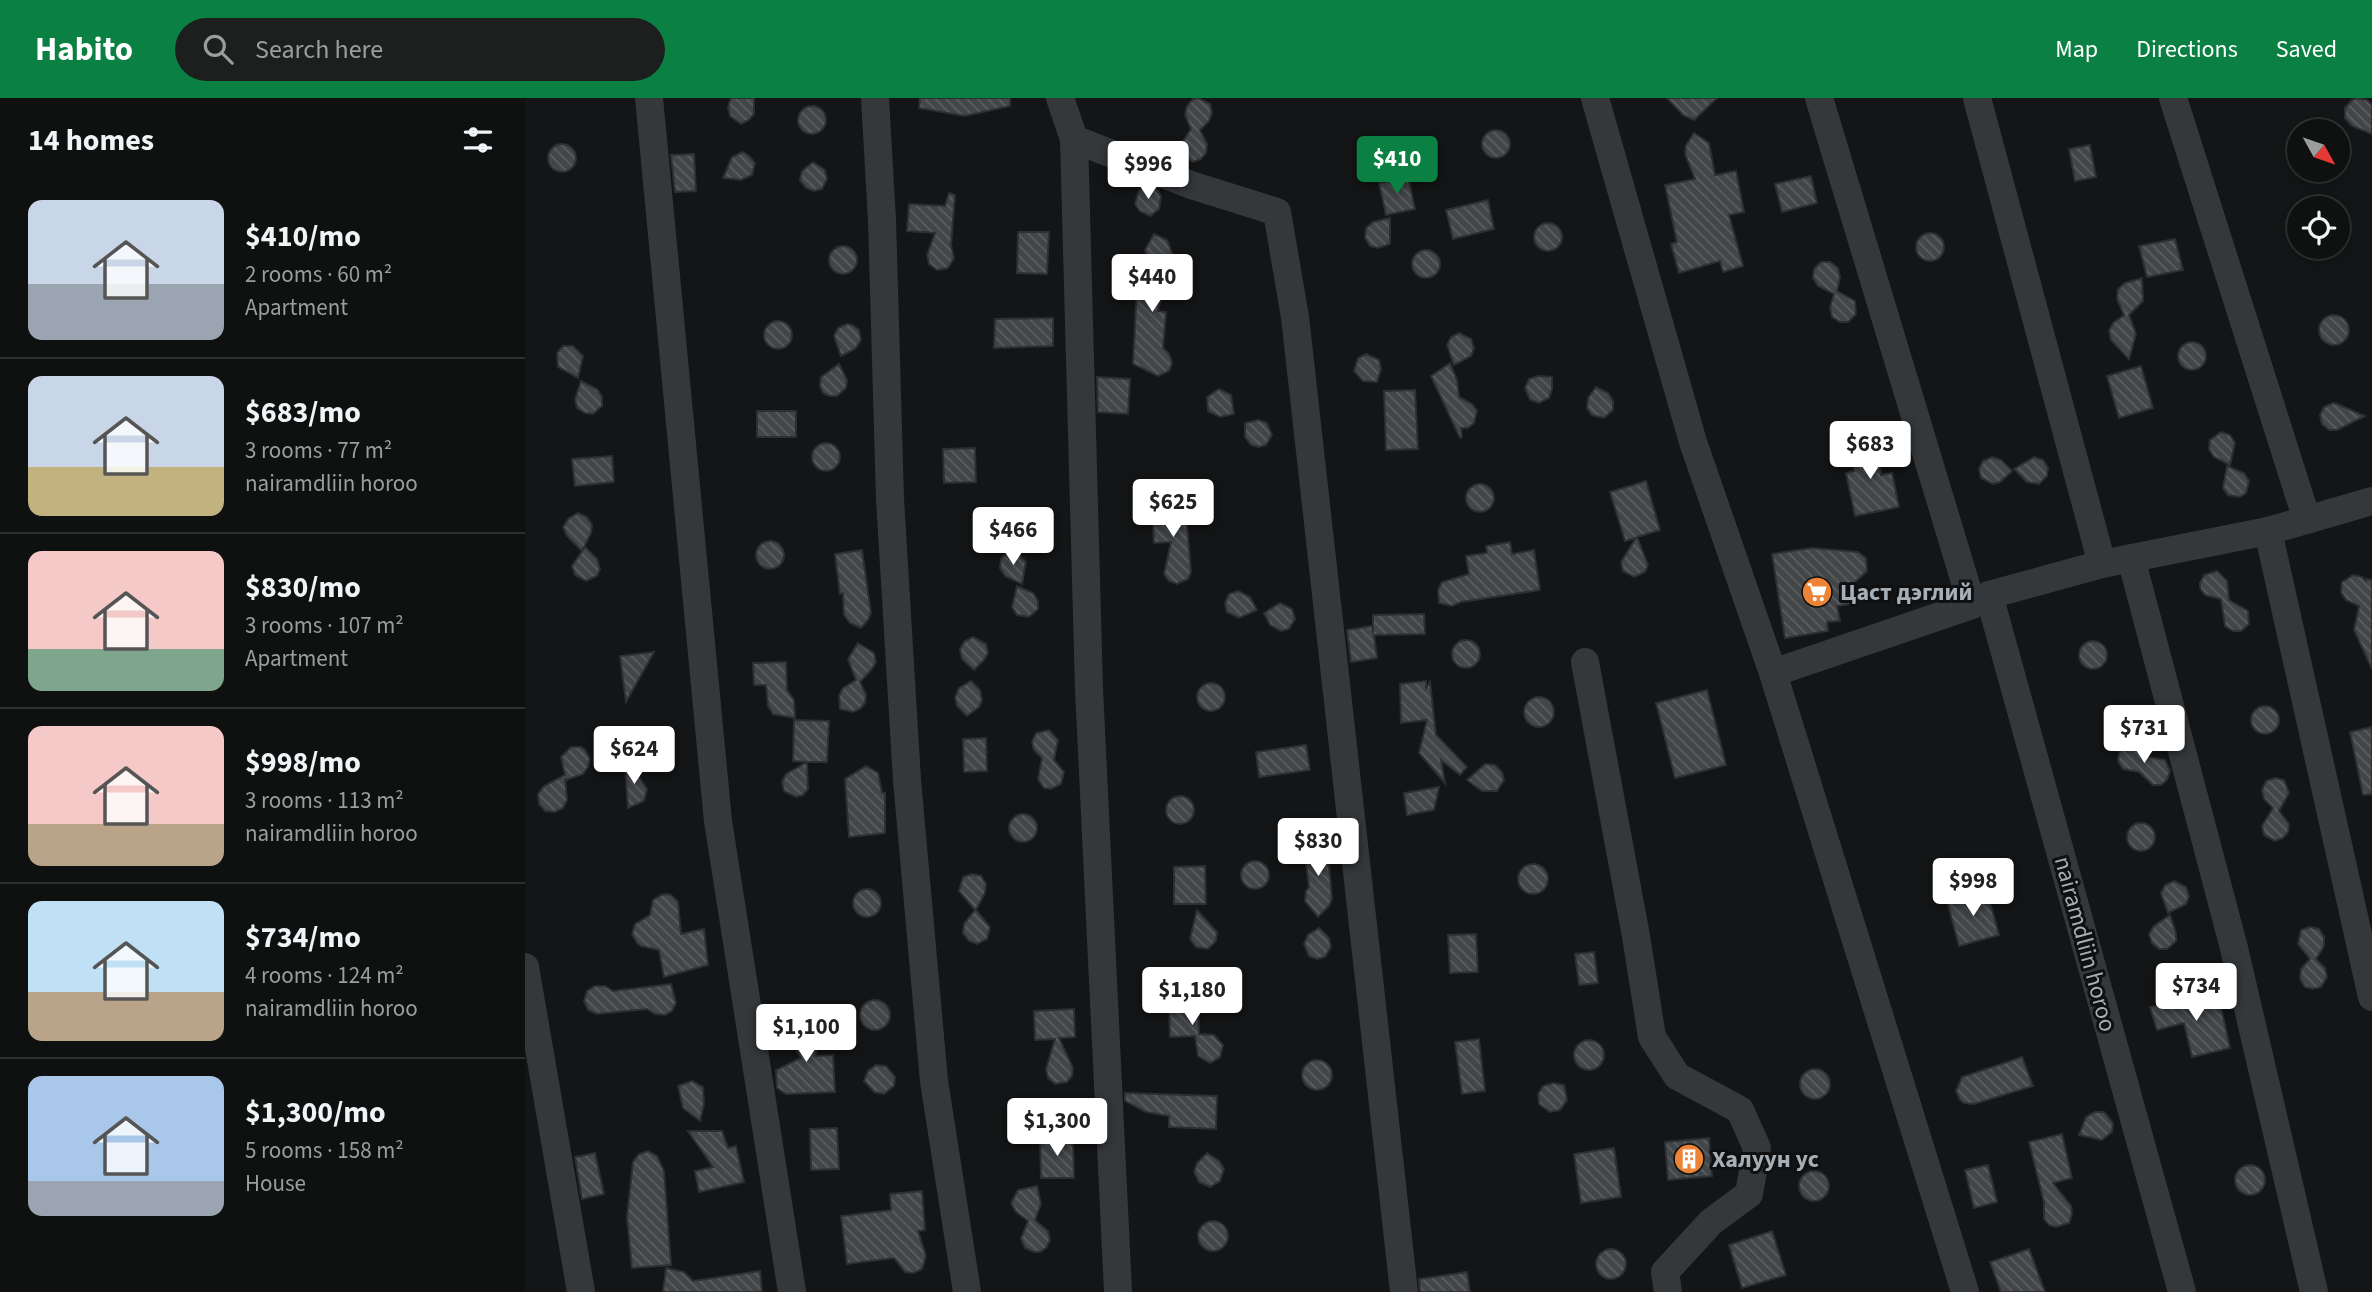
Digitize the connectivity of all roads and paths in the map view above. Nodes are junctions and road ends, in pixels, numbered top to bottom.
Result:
1 (649, 98) edge
2 (875, 98) edge
3 (1060, 98) edge
4 (1595, 98) edge
5 (1819, 98) edge
6 (1977, 98) edge
7 (2173, 98) edge
8 (1074, 139) junction
9 (2372, 501) edge
10 (2307, 520) junction
11 (2268, 531) junction
12 (2131, 558) junction
13 (2102, 564) junction
14 (1981, 600) junction
15 (1584, 662) dead end
16 (1773, 673) junction
17 (525, 967) edge
18 (2372, 997) edge
19 (581, 1292) edge
20 (792, 1292) edge
21 (967, 1292) edge
22 (1118, 1292) edge
23 (1404, 1292) edge
24 (1668, 1292) edge
25 (1965, 1292) edge
26 (2182, 1292) edge
27 (2314, 1292) edge

1 - 20 street
2 - 21 street
3 - 8 street
4 - 16 street
5 - 14 street, nairamdliin horoo
6 - 13 street
7 - 10 street
8 - 22 street
8 - 23 street
9 - 10 street
10 - 11 street
11 - 12 street
11 - 18 street
12 - 13 street
12 - 27 street
13 - 14 street
14 - 16 street
14 - 26 street, nairamdliin horoo
15 - 24 street
16 - 25 street
17 - 19 street

